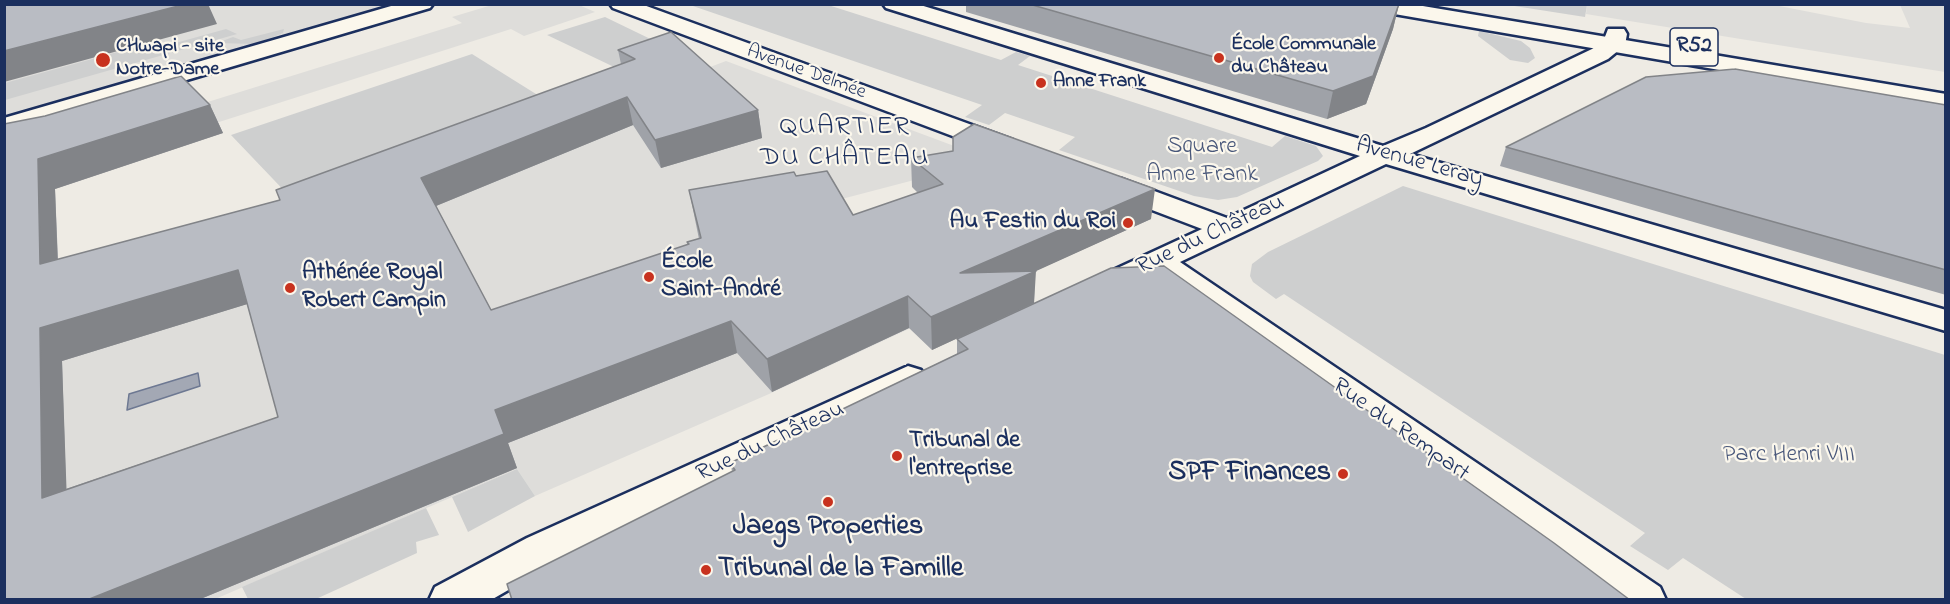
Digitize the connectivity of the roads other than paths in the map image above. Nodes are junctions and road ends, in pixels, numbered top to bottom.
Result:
1 (423, 4) edge
2 (620, 4) edge
3 (893, 4) edge
4 (1371, 4) edge
5 (1443, 4) edge
6 (1615, 40) junction
7 (1946, 89) edge
8 (1946, 102) edge
9 (4, 126) edge
10 (1030, 155) edge
11 (1384, 155) junction
12 (1094, 179) edge
13 (1227, 228) junction
14 (1157, 261) junction
15 (1078, 299) edge
16 (1946, 321) edge
17 (937, 365) edge
18 (451, 600) edge
19 (1644, 600) edge

1 - 9 street
2 - 10 street, Avenue Delmée
3 - 11 street, Avenue Leray
4 - 6 street, R52
5 - 6 street, R52
6 - 7 street, R52
6 - 8 street, R52
6 - 11 street, Rue du Château
11 - 13 street, Rue du Château
11 - 16 street, Avenue Leray
12 - 13 street
13 - 14 street, Rue du Château
14 - 15 street, Rue du Château
14 - 19 street, Rue du Rempart
17 - 18 street, Rue du Château

